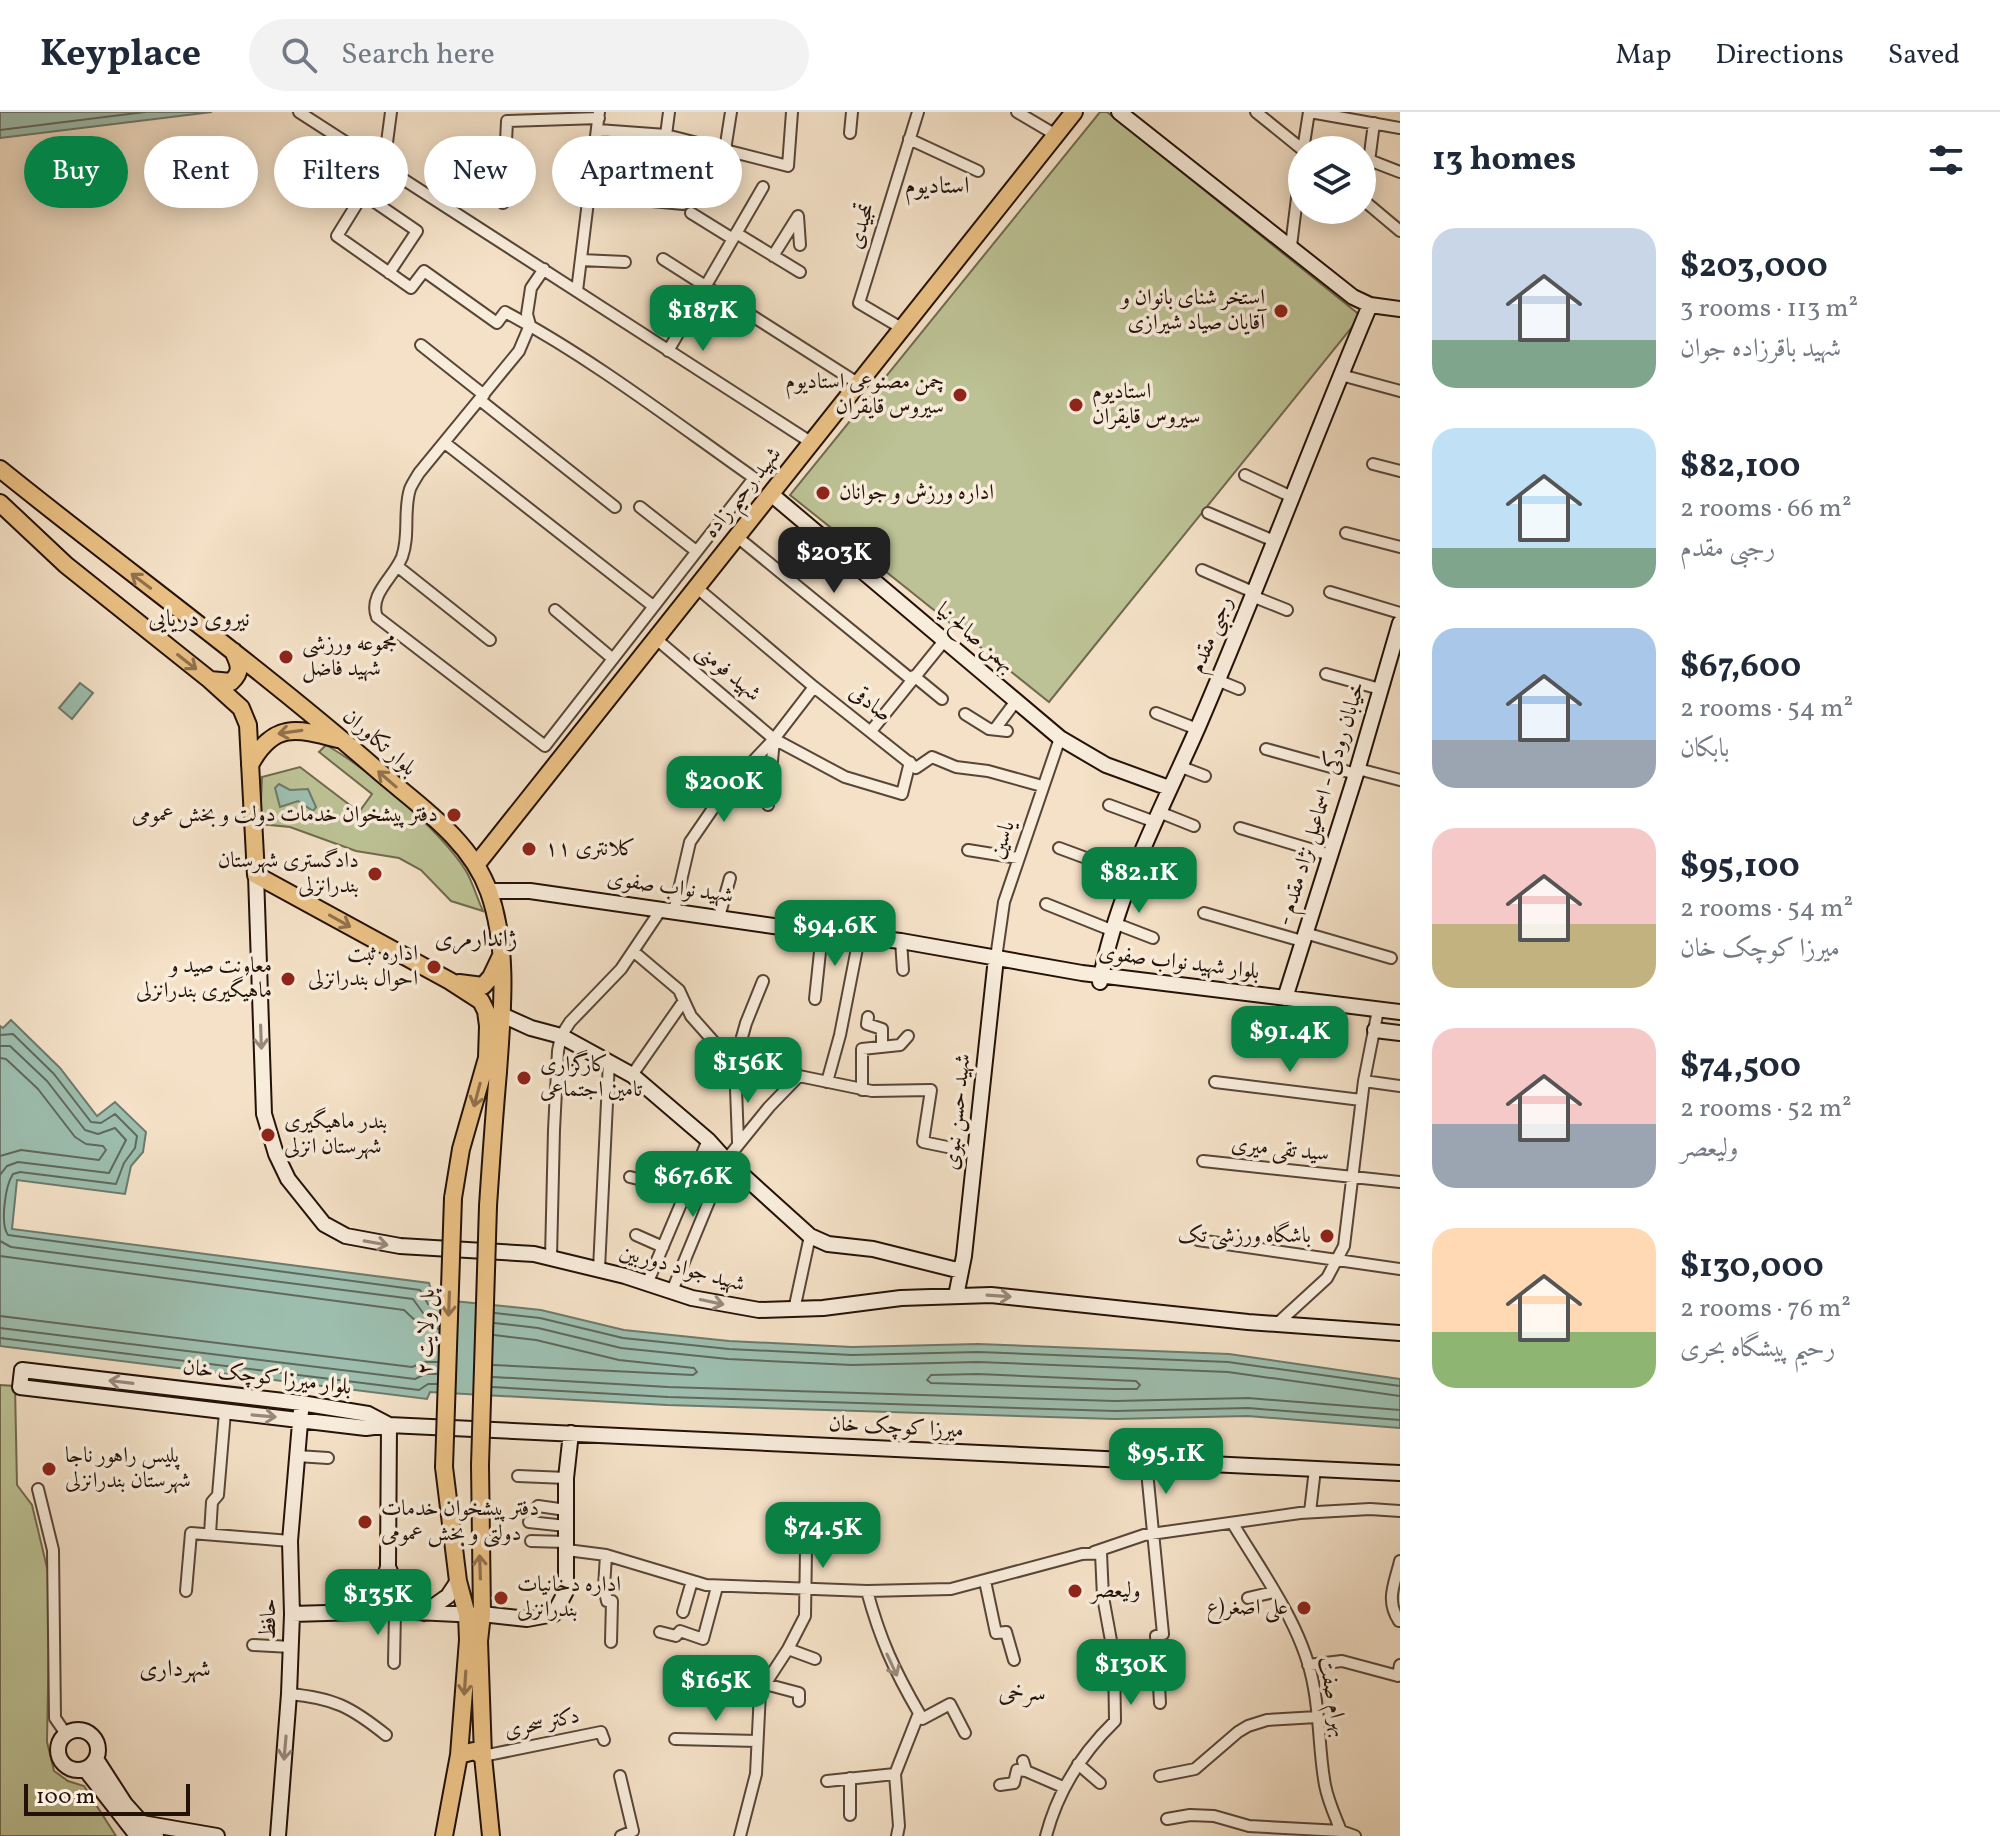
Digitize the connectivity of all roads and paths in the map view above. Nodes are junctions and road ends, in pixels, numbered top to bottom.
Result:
1 (299, 112) edge
2 (391, 112) edge
3 (669, 112) edge
4 (731, 112) edge
5 (792, 112) edge
6 (852, 112) edge
7 (918, 112) edge
8 (1017, 112) edge
9 (1074, 112) edge
10 (1119, 112) edge
11 (1256, 112) edge
12 (1310, 112) edge
13 (599, 115) edge
14 (1371, 120) edge
15 (1400, 128) edge
16 (598, 130) junction
17 (850, 133) dead end
18 (666, 135) junction
19 (1056, 135) junction
20 (337, 136) edge
21 (388, 136) edge
22 (506, 136) edge
23 (597, 136) edge
24 (670, 136) edge
25 (727, 136) edge
26 (1306, 136) edge
27 (1288, 138) edge
28 (909, 139) junction
29 (742, 154) edge
30 (1376, 163) edge
31 (978, 171) dead end
32 (1400, 172) edge
33 (408, 181) edge
34 (763, 187) dead end
35 (588, 208) edge
36 (1376, 211) edge
37 (691, 213) dead end
38 (1294, 224) edge
39 (1400, 231) edge
40 (734, 236) junction
41 (800, 245) dead end
42 (1291, 246) junction
43 (773, 256) junction
44 (663, 259) dead end
45 (581, 260) junction
46 (625, 262) dead end
47 (544, 269) junction
48 (800, 272) dead end
49 (389, 273) junction
50 (706, 285) junction
51 (577, 291) junction
52 (1370, 305) junction
53 (1400, 309) edge
54 (530, 325) junction
55 (903, 329) junction
56 (421, 345) dead end
57 (668, 351) junction
58 (1341, 375) junction
59 (859, 384) junction
60 (1400, 391) edge
61 (482, 397) junction
62 (445, 443) junction
63 (812, 443) junction
64 (1373, 464) dead end
65 (0, 469) edge
66 (1400, 471) edge
67 (1245, 475) dead end
68 (771, 494) junction
69 (1292, 497) junction
70 (0, 503) edge
71 (615, 507) dead end
72 (640, 507) dead end
73 (1208, 513) dead end
74 (1346, 533) dead end
75 (736, 536) junction
76 (1274, 541) junction
77 (1400, 547) edge
78 (696, 551) junction
79 (397, 566) junction
80 (1202, 570) dead end
81 (696, 587) junction
82 (1330, 592) dead end
83 (1253, 594) junction
84 (653, 606) junction
85 (555, 610) dead end
86 (1287, 610) dead end
87 (1400, 613) edge
88 (1400, 623) edge
89 (655, 638) junction
90 (490, 640) dead end
91 (944, 641) junction
92 (1397, 650) edge
93 (233, 651) junction
94 (613, 659) junction
95 (1326, 674) dead end
96 (913, 678) junction
97 (210, 680) junction
98 (1217, 680) junction
99 (814, 687) junction
100 (1239, 689) dead end
101 (1380, 689) junction
102 (942, 699) dead end
103 (1016, 701) junction
104 (1156, 713) dead end
105 (965, 714) dead end
106 (995, 729) junction
107 (1197, 729) junction
108 (871, 731) junction
109 (1007, 731) dead end
110 (1060, 738) junction
111 (774, 739) junction
112 (343, 741) junction
113 (1266, 749) dead end
114 (910, 762) junction
115 (250, 765) junction
116 (1179, 766) junction
117 (1357, 771) junction
118 (1205, 776) dead end
119 (1400, 780) edge
120 (1042, 786) junction
121 (1169, 788) junction
122 (768, 805) dead end
123 (1109, 805) dead end
124 (1157, 817) junction
125 (1194, 826) dead end
126 (1240, 828) dead end
127 (1059, 848) dead end
128 (968, 850) dead end
129 (1330, 855) junction
130 (1018, 858) junction
131 (476, 865) junction
132 (1133, 871) junction
133 (256, 875) junction
134 (730, 878) dead end
135 (1171, 882) dead end
136 (489, 891) junction
137 (1046, 904) dead end
138 (667, 911) junction
139 (1204, 913) dead end
140 (719, 917) junction
141 (1113, 926) junction
142 (822, 933) junction
143 (1304, 937) junction
144 (859, 938) junction
145 (1153, 938) dead end
146 (901, 941) junction
147 (633, 951) junction
148 (501, 955) junction
149 (996, 958) junction
150 (1391, 958) dead end
151 (903, 970) dead end
152 (1082, 973) joint
153 (1101, 979) junction
154 (450, 981) junction
155 (763, 981) dead end
156 (1285, 998) junction
157 (815, 999) dead end
158 (683, 1002) junction
159 (1400, 1012) edge
160 (502, 1015) junction
161 (868, 1017) dead end
162 (1376, 1019) junction
163 (1400, 1021) edge
164 (1400, 1033) edge
165 (561, 1036) junction
166 (908, 1036) dead end
167 (882, 1047) junction
168 (609, 1061) junction
169 (735, 1062) junction
170 (632, 1075) junction
171 (799, 1076) junction
172 (1364, 1081) junction
173 (827, 1082) junction
174 (1215, 1082) dead end
175 (1400, 1086) edge
176 (862, 1090) junction
177 (1361, 1100) junction
178 (708, 1140) junction
179 (738, 1142) junction
180 (976, 1153) junction
181 (726, 1160) junction
182 (1203, 1161) dead end
183 (630, 1177) dead end
184 (1353, 1177) junction
185 (1400, 1182) edge
186 (687, 1191) junction
187 (636, 1235) dead end
188 (810, 1236) junction
189 (1198, 1240) dead end
190 (663, 1247) junction
191 (551, 1257) junction
192 (1336, 1259) junction
193 (599, 1269) junction
194 (1400, 1269) edge
195 (961, 1271) junction
196 (647, 1284) junction
197 (672, 1291) junction
198 (956, 1296) junction
199 (794, 1310) junction
200 (1279, 1322) junction
201 (1400, 1333) edge
202 (89, 1378) junction
203 (154, 1386) junction
204 (227, 1395) junction
205 (87, 1396) junction
206 (152, 1403) junction
207 (301, 1403) junction
208 (225, 1412) junction
209 (300, 1419) junction
210 (389, 1425) junction
211 (571, 1433) junction
212 (297, 1456) junction
213 (328, 1458) dead end
214 (1146, 1461) junction
215 (1315, 1469) junction
216 (1400, 1473) edge
217 (518, 1476) dead end
218 (566, 1478) junction
219 (38, 1489) dead end
220 (538, 1506) dead end
221 (566, 1510) junction
222 (1400, 1511) edge
223 (1310, 1512) junction
224 (529, 1522) dead end
225 (1233, 1524) junction
226 (566, 1526) junction
227 (210, 1534) junction
228 (1152, 1534) junction
229 (290, 1541) junction
230 (531, 1541) dead end
231 (566, 1546) junction
232 (806, 1549) dead end
233 (1088, 1554) junction
234 (606, 1555) junction
235 (1400, 1561) edge
236 (388, 1567) junction
237 (458, 1581) junction
238 (692, 1581) junction
239 (985, 1581) junction
240 (1397, 1584) edge
241 (717, 1587) junction
242 (806, 1590) junction
243 (186, 1591) dead end
244 (867, 1591) junction
245 (1274, 1592) junction
246 (1248, 1598) dead end
247 (395, 1611) junction
248 (373, 1612) junction
249 (683, 1612) dead end
250 (424, 1613) junction
251 (292, 1614) junction
252 (477, 1614) junction
253 (1399, 1621) edge
254 (660, 1632) dead end
255 (611, 1642) dead end
256 (253, 1645) dead end
257 (291, 1647) junction
258 (788, 1649) junction
259 (815, 1659) dead end
260 (1014, 1660) dead end
261 (394, 1663) dead end
262 (1308, 1665) junction
263 (1400, 1665) edge
264 (765, 1684) junction
265 (289, 1694) junction
266 (799, 1701) dead end
267 (1160, 1703) dead end
268 (919, 1713) junction
269 (1317, 1717) junction
270 (965, 1733) dead end
271 (66, 1734) junction
272 (386, 1735) dead end
273 (675, 1739) dead end
274 (604, 1740) dead end
275 (757, 1741) junction
276 (459, 1755) junction
277 (483, 1756) junction
278 (90, 1764) junction
279 (1078, 1764) junction
280 (895, 1774) junction
281 (620, 1776) dead end
282 (1160, 1776) dead end
283 (850, 1778) junction
284 (827, 1781) dead end
285 (1100, 1783) dead end
286 (1000, 1785) dead end
287 (1063, 1787) junction
288 (850, 1815) dead end
289 (1167, 1819) dead end
290 (1341, 1834) edge
291 (156, 1836) edge
292 (217, 1836) edge
293 (278, 1836) edge
294 (444, 1836) edge
295 (491, 1836) edge
296 (621, 1836) edge
297 (740, 1836) edge
298 (897, 1836) edge
299 (1046, 1836) edge
300 (1355, 1836) edge

1 - 20 street
2 - 21 street
3 - 18 street
4 - 25 street
5 - 29 street
6 - 17 street
7 - 28 street, تمجیدی
8 - 19 street
9 - 19 main road, شهید رحیم زاده
10 - 42 street
11 - 27 street
12 - 14 street
12 - 26 street
13 - 16 street
13 - 22 street
14 - 15 street
16 - 18 street
16 - 23 street
18 - 24 street
19 - 55 main road, شهید رحیم زاده
28 - 31 street
28 - 55 street, تمجیدی
30 - 32 street
33 - 47 street
34 - 40 street
35 - 45 street
36 - 39 street
37 - 40 street
38 - 42 street
40 - 43 street
40 - 50 street
41 - 43 street
42 - 52 street
43 - 48 street
44 - 50 street
45 - 46 street
45 - 51 street
47 - 51 street
47 - 54 street
49 - 49 street
49 - 54 street
50 - 57 street
50 - 59 street
51 - 57 street
52 - 53 street
52 - 58 street, رجبی مقدم
54 - 61 street
54 - 78 street
55 - 59 main road, شهید رحیم زاده
56 - 61 street
57 - 63 street
58 - 60 street
58 - 69 street, رجبی مقدم
59 - 63 main road, شهید رحیم زاده
61 - 62 street
61 - 71 street
62 - 79 street
62 - 84 street
63 - 68 main road, شهید رحیم زاده
64 - 66 street
93 -> 65 main road, بلوار تکاوران
67 - 69 street
68 - 75 main road, شهید رحیم زاده
68 - 91 street, بهمن صالح نیا
69 - 76 street, رجبی مقدم
70 -> 97 main road
72 - 78 street
73 - 76 street
74 - 77 street
75 - 81 main road, شهید رحیم زاده
75 - 96 street
76 - 83 street, رجبی مقدم
78 - 84 street
79 - 90 street
79 - 94 street
80 - 83 street
81 - 89 main road, شهید رحیم زاده
81 - 99 street, صادقی
82 - 87 street
83 - 86 street
83 - 98 street, رجبی مقدم
84 - 94 street
85 - 94 street
88 - 92 street, - خیابان رودکی - اسماعیل نژاد مقدم
89 - 111 street, شهید فومنی
89 - 131 main road, شهید رحیم زاده
91 - 96 street
91 - 103 street, بهمن صالح نیا
92 - 101 street, - خیابان رودکی - اسماعیل نژاد مقدم
93 - 97 main road
93 - 112 main road, بلوار تکاوران
95 - 101 street
96 - 102 street
96 - 108 street
97 - 115 main road
98 - 100 street
98 - 107 street, رجبی مقدم
99 - 108 street, صادقی
99 - 111 street
101 - 117 street, - خیابان رودکی - اسماعیل نژاد مقدم
103 - 106 street
103 - 110 street, بهمن صالح نیا
104 - 107 street
105 - 106 street
106 - 109 street
107 - 116 street, رجبی مقدم
108 - 114 street, صادقی
110 - 120 street, یاسین
110 - 121 street, بهمن صالح نیا
111 - 114 street, شهید فومنی
111 - 122 street
111 - 138 street
112 -> 115 main road
131 -> 112 main road, بلوار تکاوران
113 - 117 street
114 - 120 street
115 - 133 main road
116 - 118 street
116 - 121 street, رجبی مقدم
117 - 119 street
117 - 129 street, - خیابان رودکی - اسماعیل نژاد مقدم
120 - 130 street, یاسین
121 - 124 street, رجبی مقدم
123 - 124 street
124 - 125 street
124 - 132 street, رجبی مقدم
126 - 129 street
127 - 132 street
128 - 130 street
129 - 143 street, - خیابان رودکی - اسماعیل نژاد مقدم
130 - 149 street, یاسین
131 - 136 main road, بلوار تکاوران
132 - 135 street
132 - 141 street, رجبی مقدم
133 -> 154 main road, پل ولایت ۲
133 -> 191 street, شهید جواد دوربین
134 - 140 street
136 - 138 street, شهید نواب صفوی
136 - 148 main road, بلوار تکاوران
137 - 141 street
138 - 140 street, شهید نواب صفوی
138 - 147 street
139 - 143 street
140 - 142 street, شهید نواب صفوی
141 - 145 street
141 - 153 street, رجبی مقدم
142 - 144 street, شهید نواب صفوی
142 - 157 street
143 - 150 street
143 - 156 street, - خیابان رودکی - اسماعیل نژاد مقدم
144 - 146 street, شهید نواب صفوی
144 - 173 street
146 - 149 street, شهید نواب صفوی
146 - 151 street
147 - 158 street
147 - 165 street
148 - 154 main road
148 - 160 main road, بلوار تکاوران
149 - 152 street, شهید نواب صفوی
149 - 180 street, شهید حسن نبوی
152 - 153 street, بلوار شهید نواب صفوی
153 - 156 street, بلوار شهید نواب صفوی
153 - 162 street, بلوار شهید نواب صفوی
154 -> 237 main road, پل ولایت ۲, bridge
155 - 169 street
156 - 162 street, بلوار شهید نواب صفوی
158 - 169 street
158 - 170 street
159 - 162 street, بلوار شهید نواب صفوی
160 - 165 street
252 -> 160 main road, بلوار تکاوران, bridge
161 - 167 street
162 - 163 street, بلوار شهید نواب صفوی
162 - 164 street
162 - 172 street
165 - 168 street
165 - 191 street
166 - 167 street
167 - 176 street
168 - 170 street
168 - 193 street
169 - 171 street
169 - 179 street
170 - 178 street
171 - 173 street
171 - 179 street
172 - 175 street
172 - 177 street
173 - 176 street
174 - 177 street
176 - 180 street
177 - 184 street
178 - 181 street
178 - 186 street
179 - 181 street
180 - 195 street, شهید حسن نبوی
181 - 188 street
181 - 197 street
182 - 184 street, سید تقی میری
183 - 186 street
184 - 185 street, سید تقی میری
184 - 192 street
186 - 190 street
187 - 190 street
188 - 195 street
188 - 199 street
189 - 192 street
190 - 196 street
191 - 193 street, شهید جواد دوربین
192 - 194 street
192 - 200 street
193 - 196 street, شهید جواد دوربین
195 - 198 street, شهید حسن نبوی
196 - 197 street, شهید جواد دوربین
197 -> 199 street, شهید جواد دوربین
198 - 199 street, شهید جواد دوربین
198 -> 200 street, شهید جواد دوربین
200 - 201 street, شهید جواد دوربین
203 -> 202 street, بلوار میرزا کوچک خان
202 - 205 street
202 - 205 street, بلوار میرزا کوچک خان
203 - 204 street, بلوار میرزا کوچک خان
203 - 206 street
204 - 207 street, بلوار میرزا کوچک خان
204 - 208 street
205 - 206 street, بلوار میرزا کوچک خان
206 - 208 street, بلوار میرزا کوچک خان
207 - 209 street, حافظ
207 - 210 street, بلوار میرزا کوچک خان
208 -> 209 street, بلوار میرزا کوچک خان
208 - 227 street
209 - 210 street, بلوار میرزا کوچک خان
209 - 212 street, حافظ
210 - 211 street, میرزا کوچک خان
210 - 236 street
211 - 214 street, میرزا کوچک خان
211 - 218 street
212 - 213 street
212 - 229 street, حافظ
214 - 215 street, میرزا کوچک خان
214 - 228 street
215 - 216 street, میرزا کوچک خان
215 - 223 street
217 - 218 street
218 - 221 street
219 - 271 street
220 - 221 street
221 - 226 street
222 - 223 street
223 - 225 street
224 - 226 street
225 - 228 street
225 - 245 street, بهرام صفت
226 - 231 street
227 - 229 street
227 - 243 street
228 - 233 street
228 - 267 street
229 - 251 street, حافظ
230 - 231 street
231 - 234 street
231 - 252 street
232 - 242 street
233 - 239 street
233 - 279 street
234 - 238 street
234 - 255 street
235 - 240 street
236 - 248 street
236 - 250 street
237 - 250 street
237 - 252 main road, پل ولایت ۲
238 - 241 street
238 - 249 street
239 - 244 street
239 - 260 street
240 - 253 street
241 - 242 street
241 - 254 street
242 - 244 street
242 - 258 street
244 -> 268 street
245 - 246 street
245 - 262 street, بهرام صفت
247 - 248 street
247 - 250 street
247 - 261 street
248 - 251 street
250 - 252 street
251 - 257 street, حافظ
252 -> 276 main road
252 - 277 main road
256 - 257 street
257 - 265 street, حافظ
258 - 259 street
258 - 264 street
262 - 263 street
262 - 269 street, بهرام صفت
264 - 266 street
264 - 275 street
265 - 272 street
265 -> 293 street, حافظ
268 - 270 street
268 - 280 street
269 - 282 street
269 - 290 street, بهرام صفت
271 - 278 street
271 - 278 street
273 - 275 street
274 - 277 street, دکتر سحری
275 - 297 street
276 - 277 main road
276 - 294 main road
277 - 295 main road
278 - 291 street
278 - 292 street
279 - 285 street
279 - 287 street
280 - 283 street
280 - 298 street
281 - 296 street
283 - 284 street
283 - 288 street
286 - 287 street
287 - 299 street
289 - 290 street
290 - 300 street

